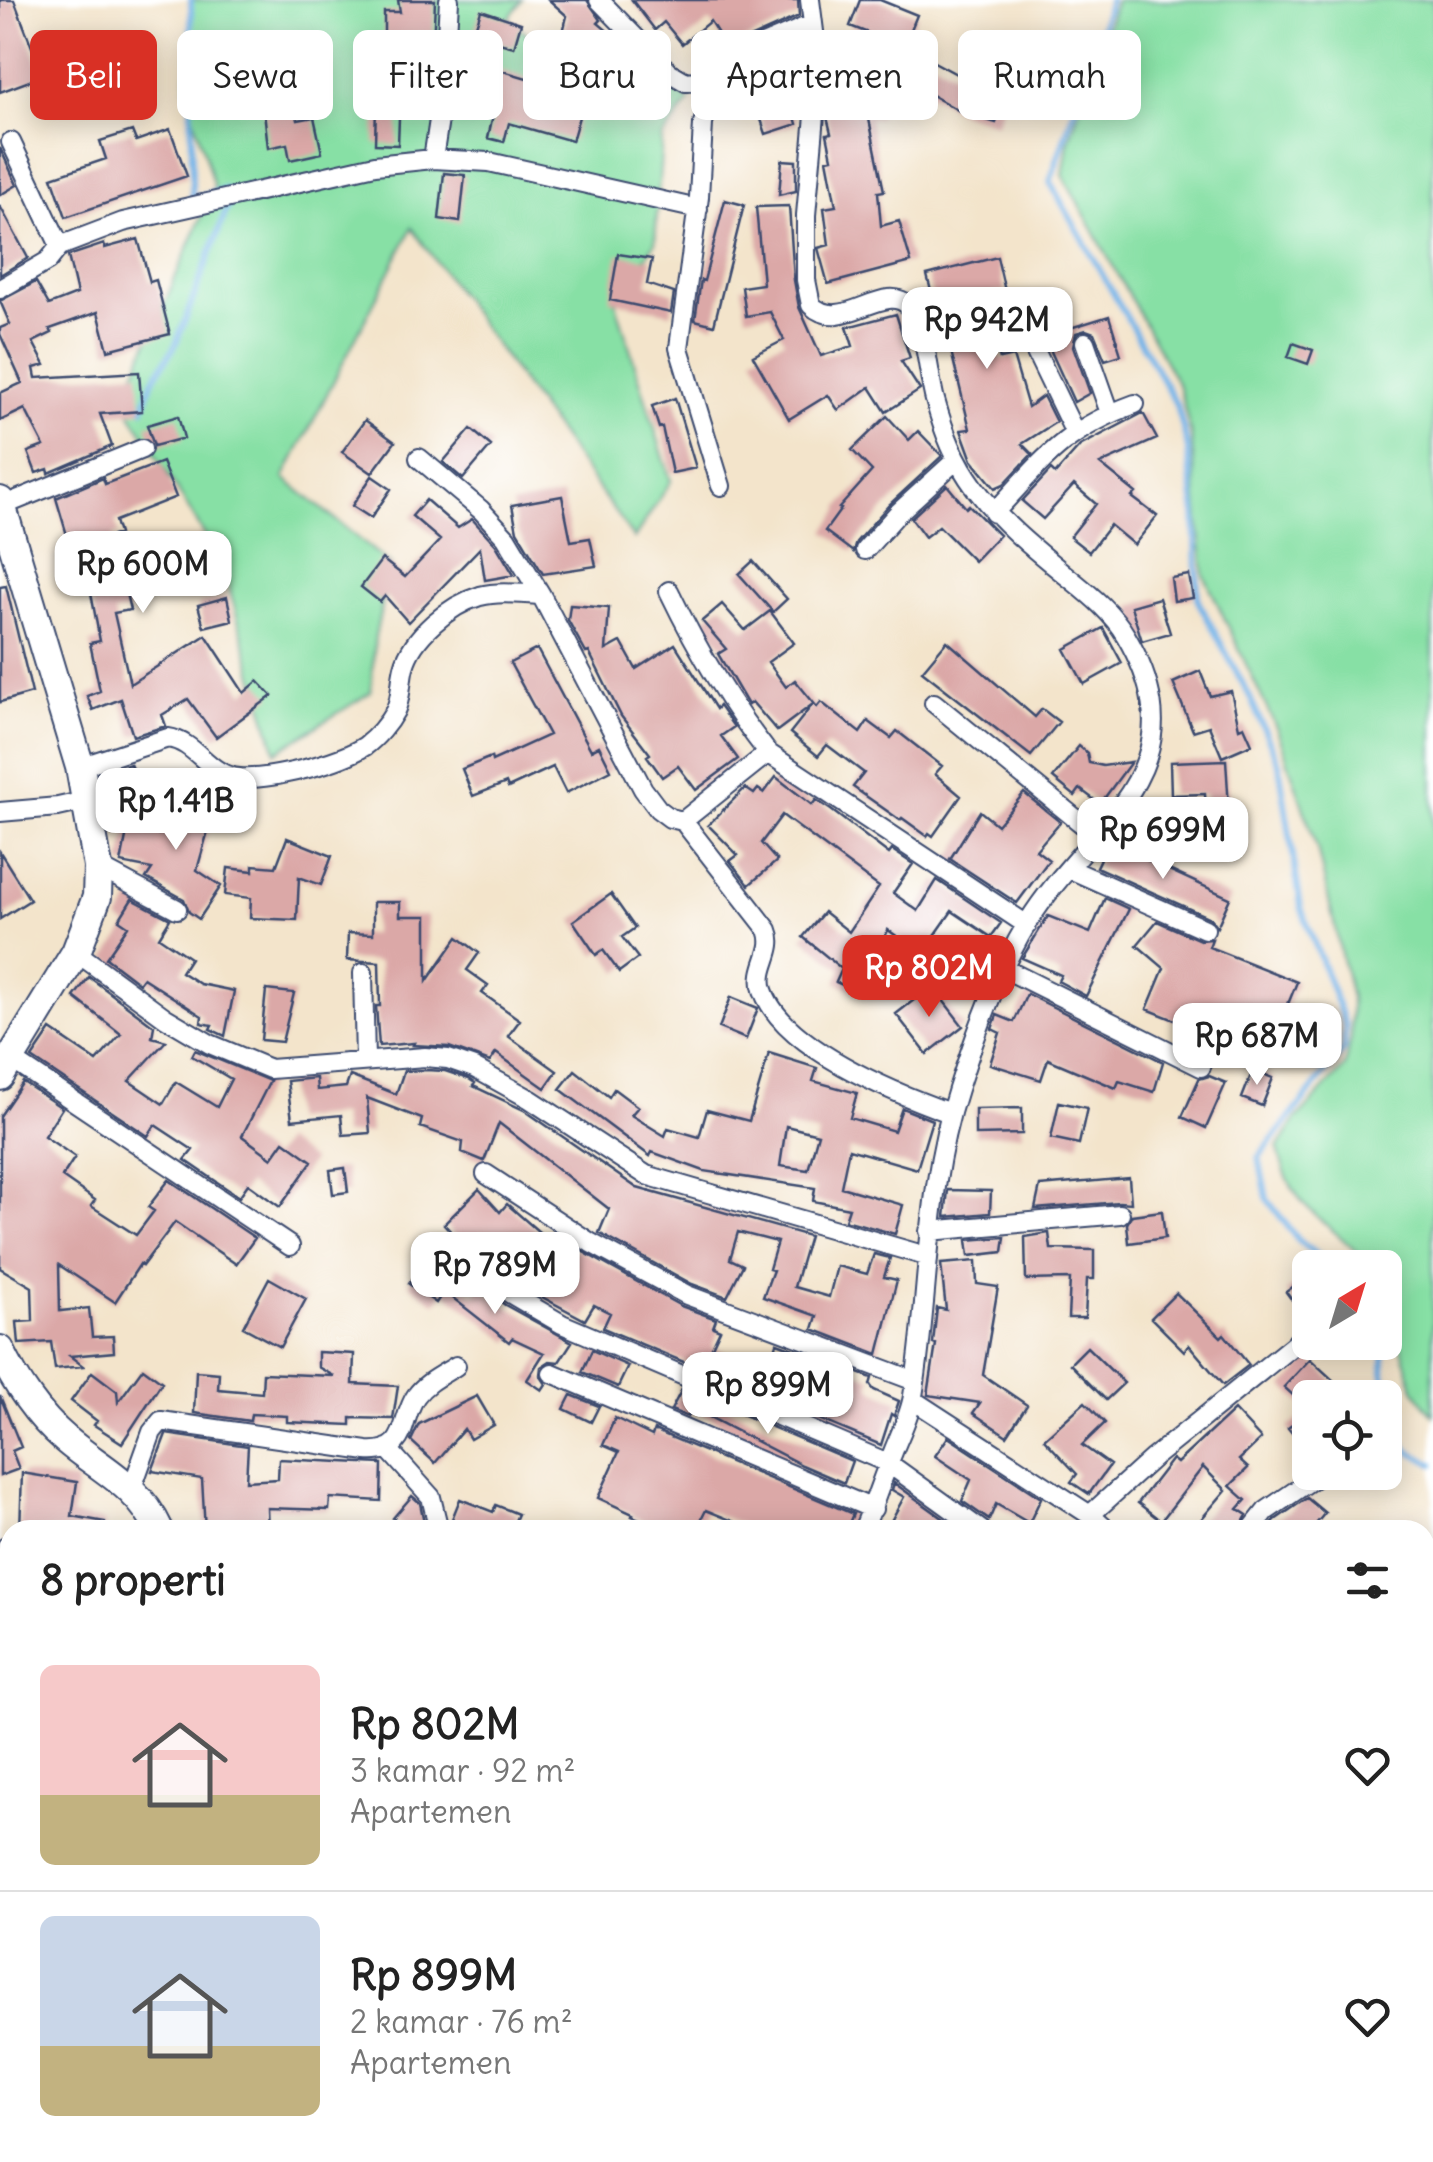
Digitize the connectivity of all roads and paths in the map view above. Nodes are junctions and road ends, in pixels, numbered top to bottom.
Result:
1 (449, 0) edge
2 (599, 0) edge
3 (810, 0) edge
4 (812, 24) junction
5 (798, 30) edge
6 (691, 82) edge
7 (704, 120) edge
8 (11, 142) dead end
9 (433, 159) junction
10 (698, 209) junction
11 (60, 246) junction
12 (0, 288) edge
13 (1014, 307) dead end
14 (1085, 342) dead end
15 (1136, 404) dead end
16 (1110, 413) junction
17 (1074, 431) junction
18 (142, 450) dead end
19 (419, 458) dead end
20 (955, 461) junction
21 (721, 486) dead end
22 (1, 504) edge
23 (994, 513) junction
24 (865, 550) dead end
25 (669, 591) dead end
26 (541, 595) junction
27 (934, 704) dead end
28 (768, 753) junction
29 (80, 767) junction
30 (85, 801) junction
31 (0, 812) edge
32 (683, 821) junction
33 (1097, 836) junction
34 (98, 868) junction
35 (1070, 869) junction
36 (177, 909) dead end
37 (1027, 924) junction
38 (1205, 929) dead end
39 (76, 952) junction
40 (1006, 969) junction
41 (363, 972) dead end
42 (365, 1060) junction
43 (1200, 1067) dead end
44 (6, 1068) edge
45 (950, 1113) junction
46 (486, 1174) dead end
47 (1120, 1214) dead end
48 (929, 1232) junction
49 (290, 1246) dead end
50 (926, 1256) junction
51 (466, 1260) dead end
52 (1292, 1346) edge
53 (0, 1350) edge
54 (456, 1366) dead end
55 (552, 1374) dead end
56 (914, 1390) junction
57 (387, 1448) junction
58 (888, 1464) junction
59 (132, 1488) junction
60 (1296, 1490) edge
61 (872, 1509) junction
62 (1090, 1515) junction
63 (154, 1520) edge
64 (436, 1520) edge
65 (867, 1520) edge
66 (967, 1520) edge
67 (1096, 1520) edge
68 (1258, 1520) edge

1 - 9 street
2 - 6 street
3 - 4 street
4 - 5 street
4 - 20 street
7 - 10 street
8 - 11 street
9 - 10 street
9 - 11 street
10 - 21 street
11 - 12 street
13 - 17 street
14 - 16 street
15 - 16 street
16 - 17 street
17 - 23 street
18 - 22 street
19 - 26 street
20 - 23 street
20 - 24 street
22 - 29 main road
23 - 33 street
25 - 28 street
26 - 29 street
26 - 32 street
27 - 33 street
28 - 32 street
28 - 37 street
29 - 30 main road
30 - 31 street
30 - 34 main road
32 - 45 street
33 - 35 street
34 - 36 street
34 - 39 main road
35 - 37 street
35 - 38 street
37 - 40 street
39 - 42 street
39 - 44 main road
40 - 43 street
40 - 45 street
41 - 42 street
42 - 50 street
44 - 49 street
45 - 48 street
46 - 56 street
47 - 48 street
48 - 50 street
50 - 56 street
51 - 58 street
52 - 62 street
53 - 59 main road
54 - 57 street
55 - 61 street
56 - 58 street
56 - 62 street
57 - 59 street
57 - 64 street
58 - 61 street
58 - 66 street
59 - 63 main road
60 - 68 street
61 - 65 street
62 - 67 street

